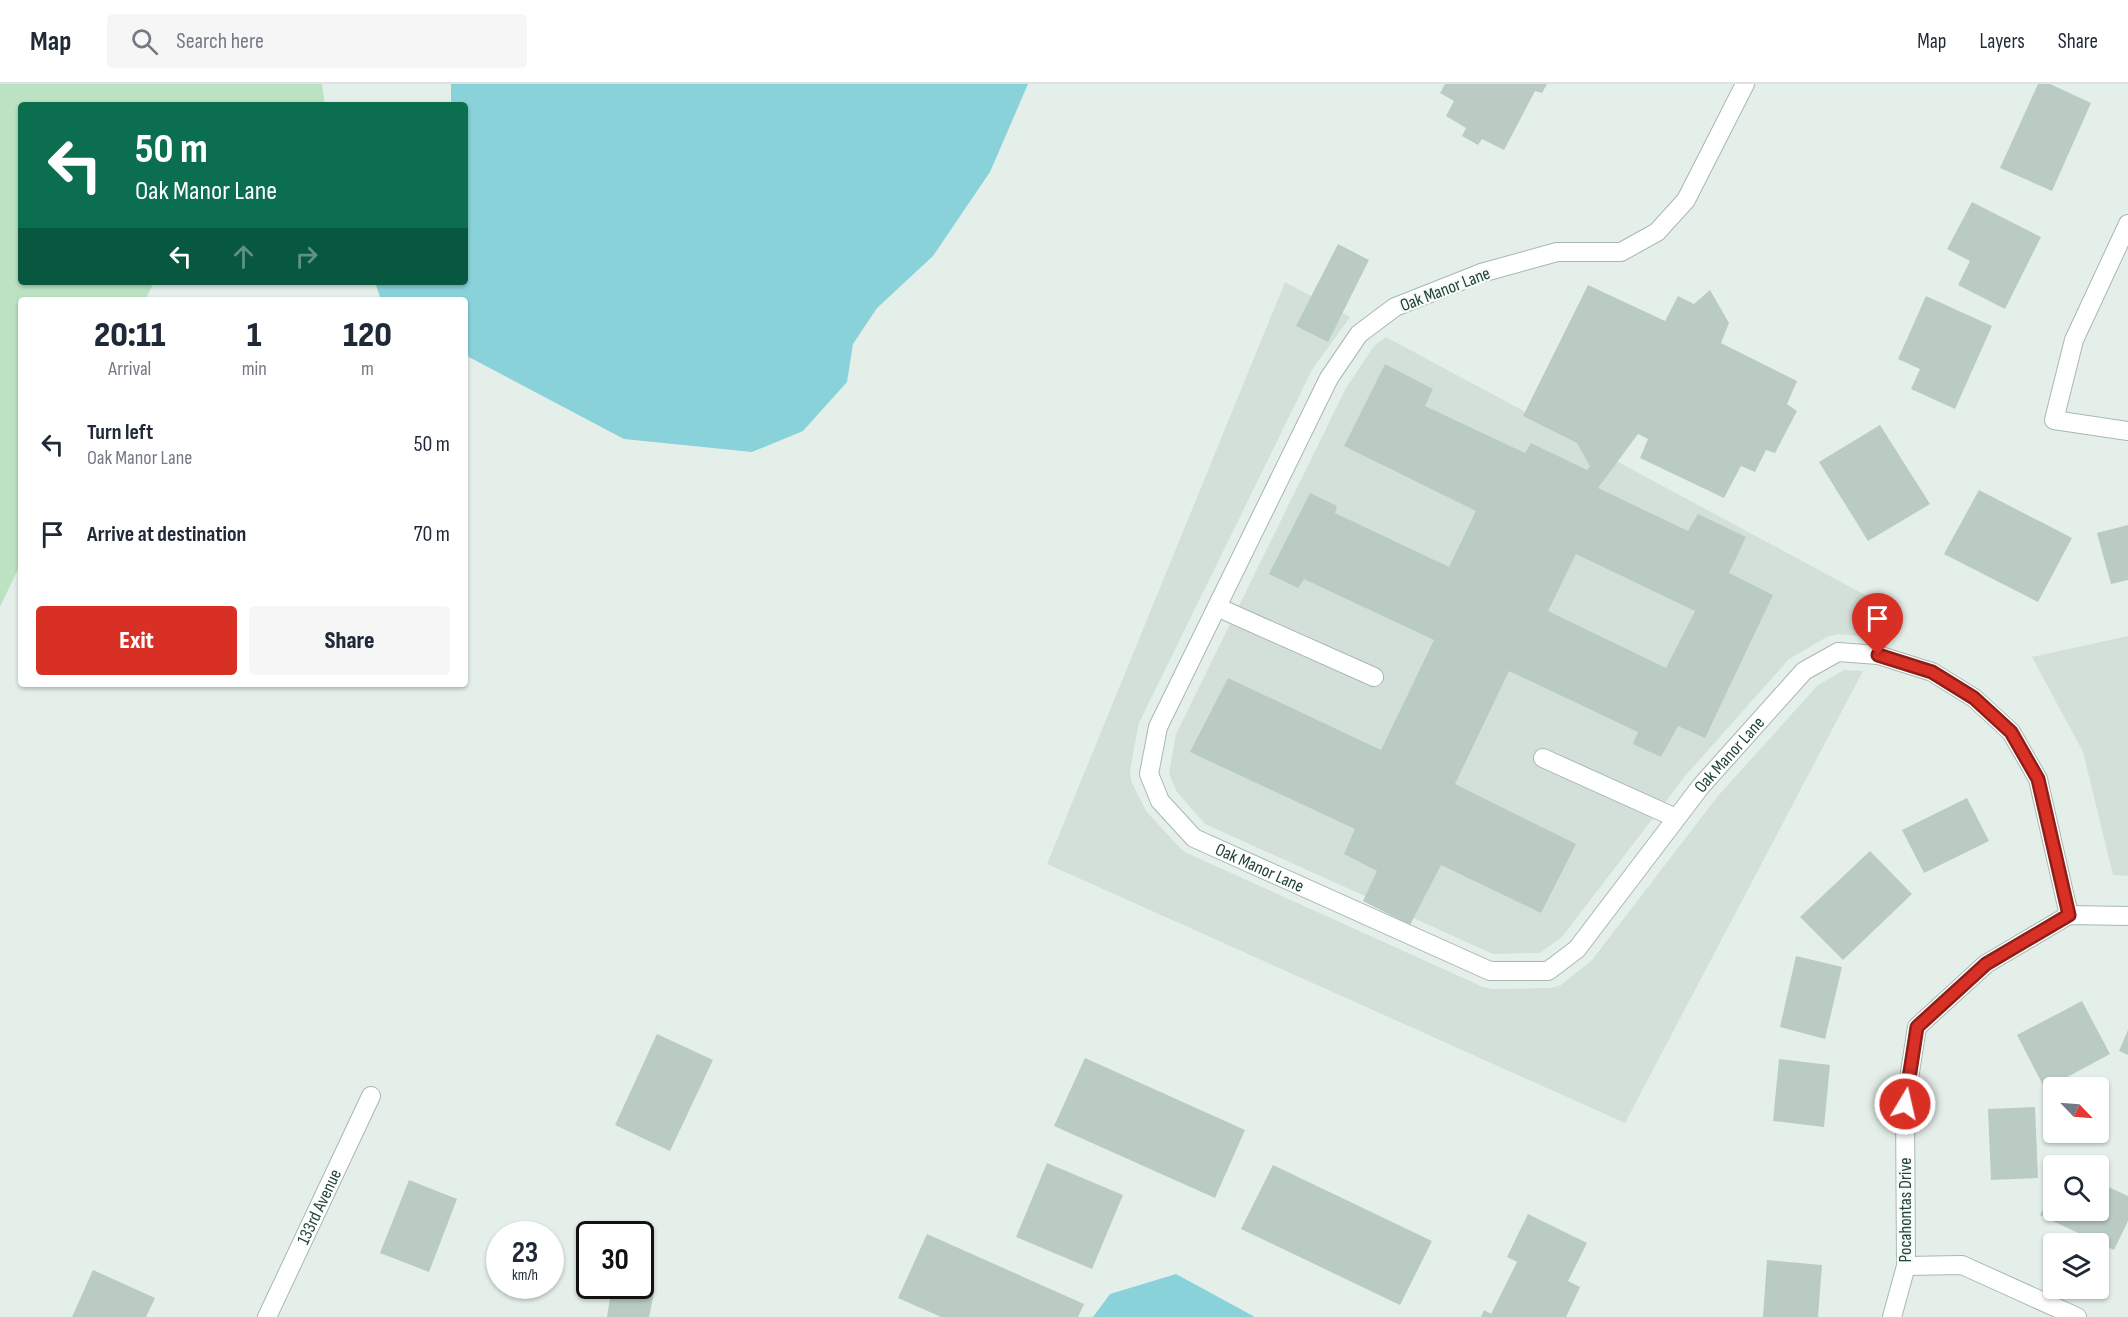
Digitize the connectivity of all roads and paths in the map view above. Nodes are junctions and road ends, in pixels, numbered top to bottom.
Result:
1 (1746, 84) edge
2 (2128, 224) edge
3 (2128, 431) edge
4 (1217, 607) junction
5 (1374, 677) dead end
6 (1543, 758) dead end
7 (1676, 818) junction
8 (2069, 915) junction
9 (2128, 916) edge
10 (371, 1096) dead end
11 (1906, 1266) junction
12 (267, 1317) edge
13 (1892, 1317) edge
14 (2077, 1317) edge

1 - 4 street, Oak Manor Lane
2 - 3 street
4 - 5 street
4 - 7 street, Oak Manor Lane
6 - 7 street
7 - 8 street, Oak Manor Lane
8 - 9 street
8 - 11 street, Pocahontas Drive
10 - 12 street, 133rd Avenue
11 - 13 street, Pocahontas Drive
11 - 14 street

